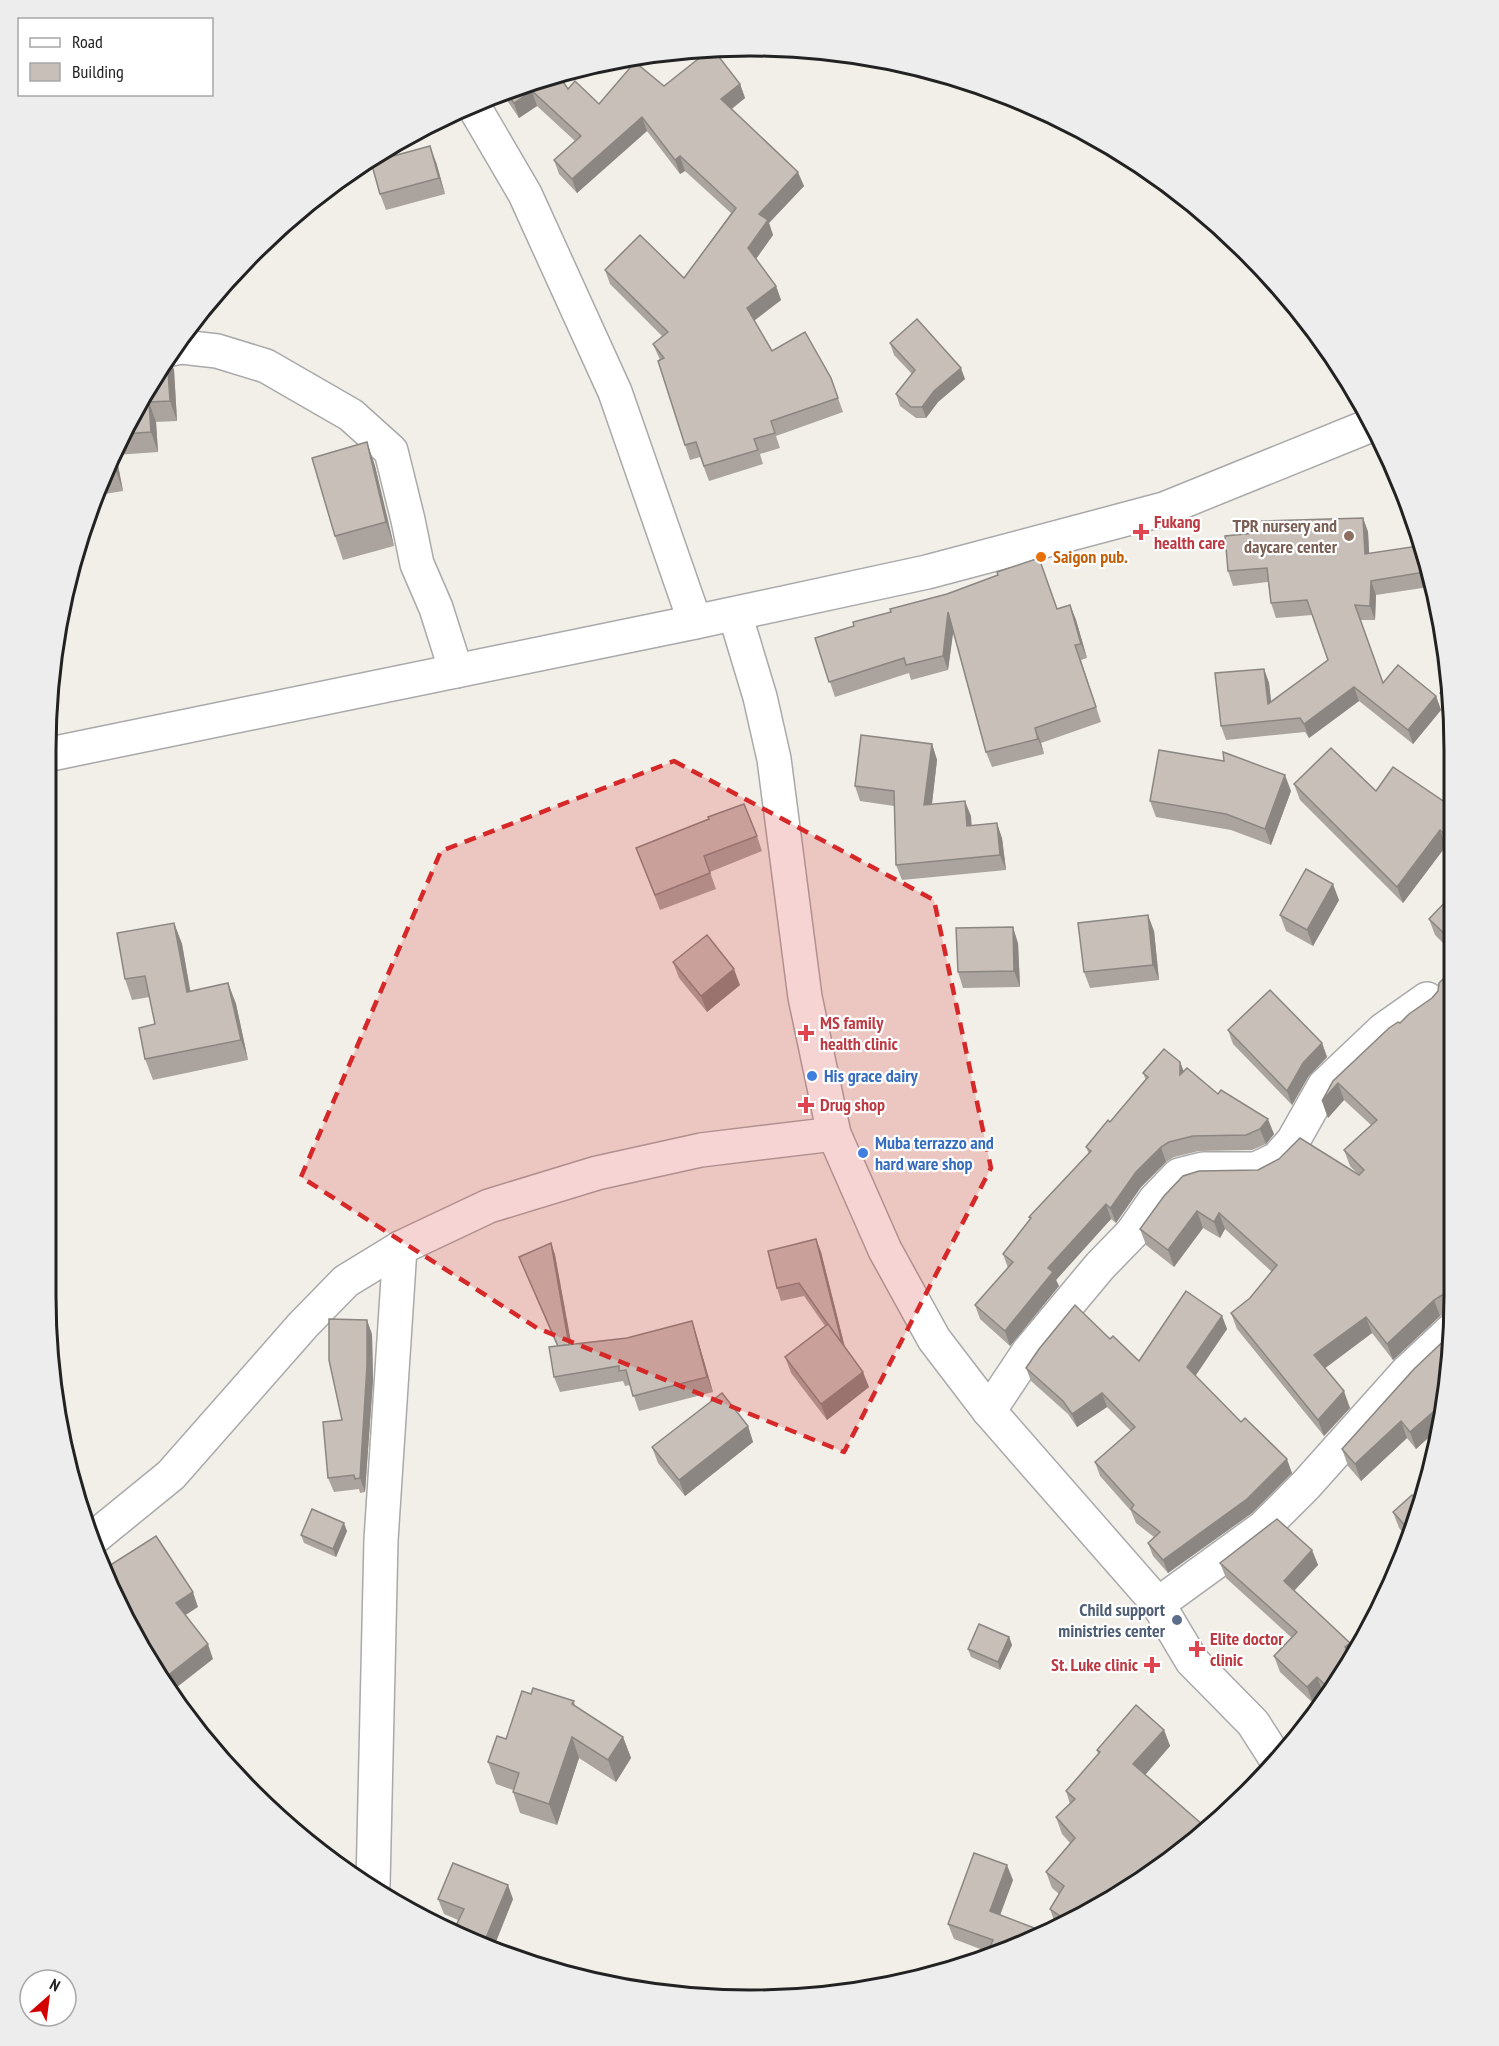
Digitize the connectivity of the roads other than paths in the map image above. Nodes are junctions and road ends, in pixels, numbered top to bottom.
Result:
1 (477, 111) edge
2 (184, 347) edge
3 (1364, 428) edge
4 (735, 614) junction
5 (695, 622) junction
6 (456, 671) junction
7 (56, 752) edge
8 (1427, 999) edge
9 (834, 1134) junction
10 (400, 1248) junction
11 (1442, 1339) edge
12 (989, 1411) junction
13 (98, 1535) edge
14 (1158, 1604) junction
15 (1272, 1753) edge
16 (373, 1880) edge

1 - 5 street
2 - 6 street
3 - 4 street
4 - 5 street
4 - 9 street
5 - 6 street
6 - 7 street
8 - 12 street
9 - 10 street
9 - 12 street
10 - 13 street
10 - 16 street
11 - 14 street
12 - 14 street
14 - 15 street

